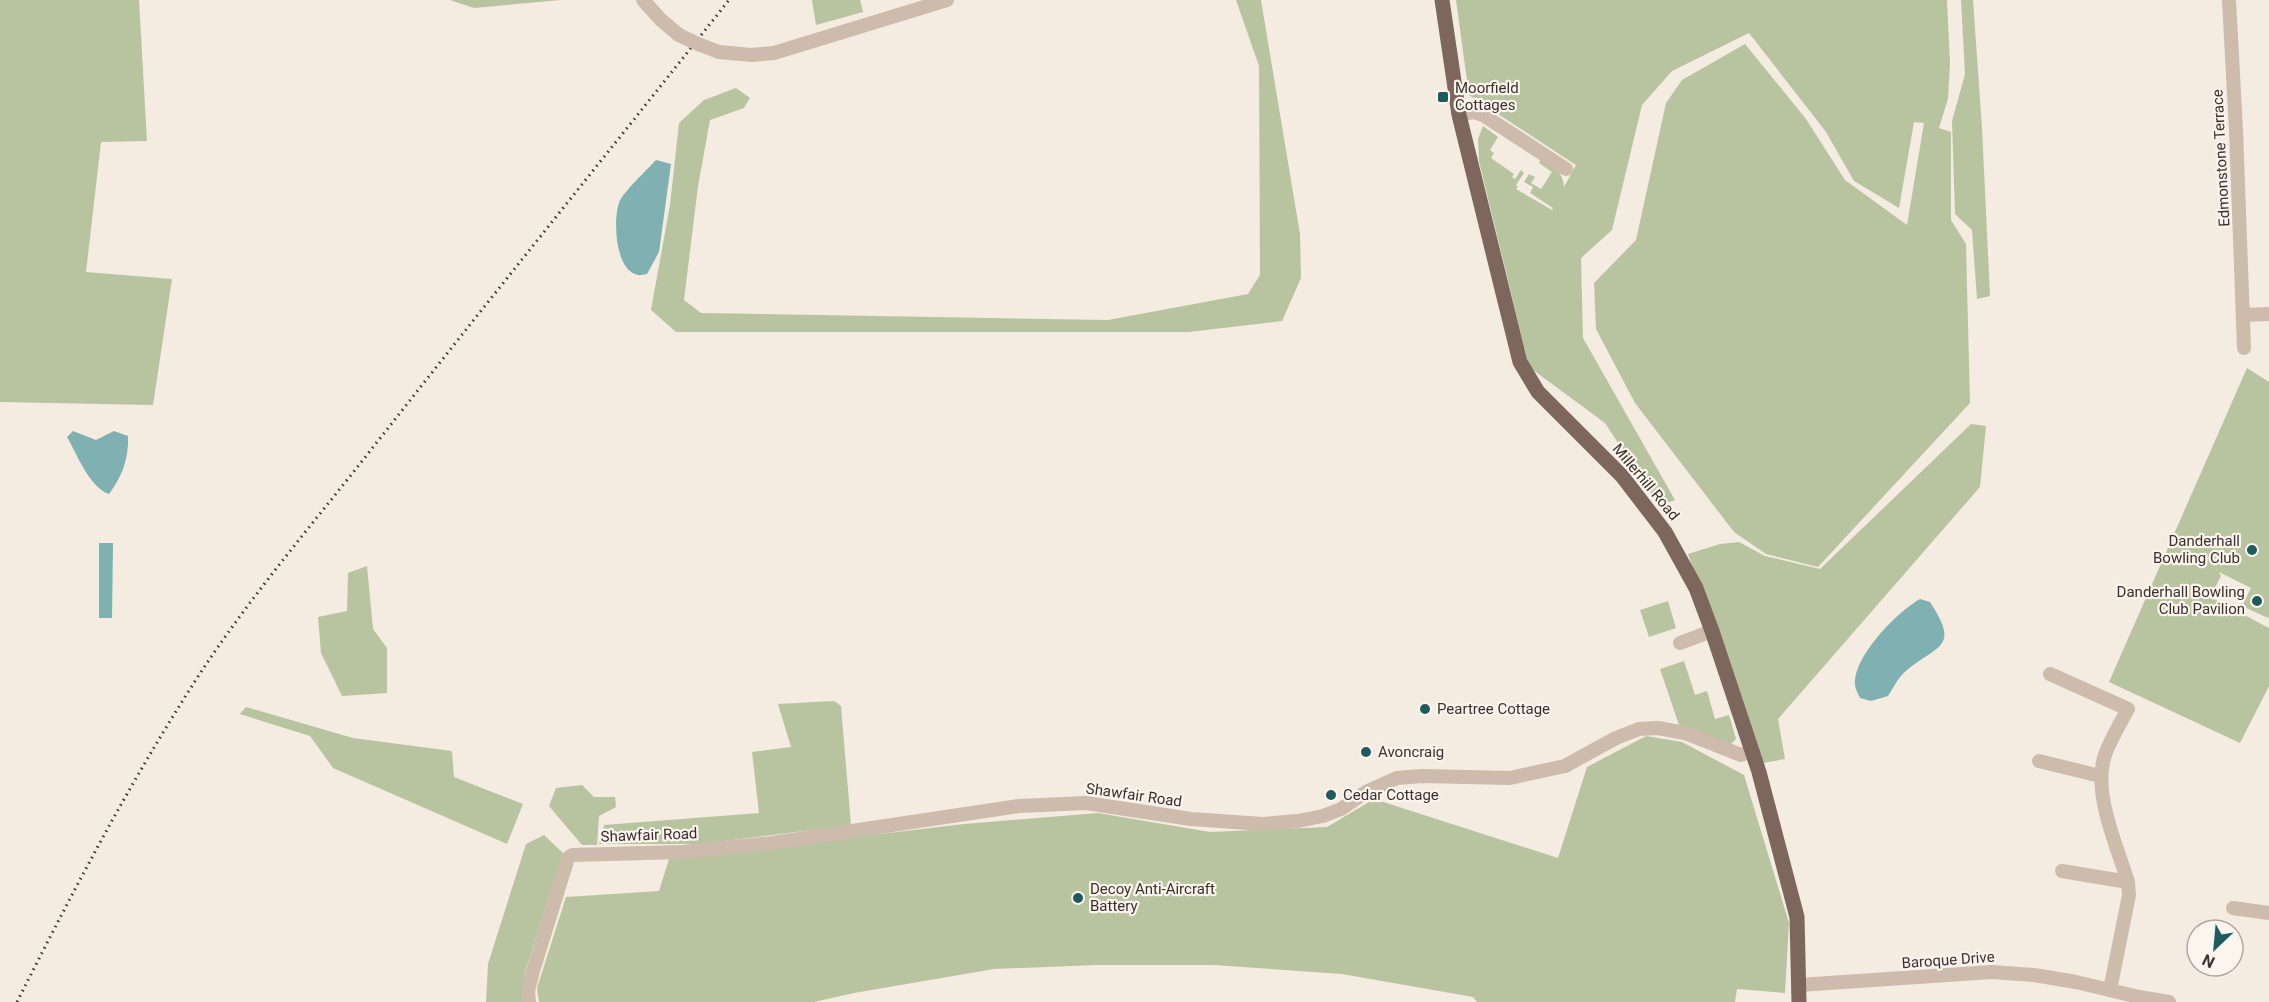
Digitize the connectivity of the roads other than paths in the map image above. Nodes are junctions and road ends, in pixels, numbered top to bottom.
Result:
1 (643, 0) edge
2 (947, 0) edge
3 (1442, 0) edge
4 (2229, 0) edge
5 (1459, 116) junction
6 (1566, 170) dead end
7 (2269, 314) edge
8 (2244, 315) junction
9 (2244, 348) dead end
10 (1712, 631) junction
11 (1680, 643) dead end
12 (2050, 674) dead end
13 (1752, 752) junction
14 (2039, 761) dead end
15 (2100, 776) junction
16 (2062, 871) dead end
17 (2128, 882) junction
18 (2233, 909) dead end
19 (2269, 913) edge
20 (1799, 985) junction
21 (2110, 990) junction
22 (529, 1002) edge
23 (1799, 1002) edge
24 (2169, 1002) edge

1 - 2 street, bridge
3 - 5 main road, Millerhill Road
4 - 8 street, Edmonstone Terrace
5 - 6 street
5 - 10 main road, Millerhill Road
7 - 8 street
8 - 9 street, Edmonstone Terrace
10 - 11 street
10 - 13 main road, Millerhill Road
12 - 15 street
13 - 20 main road, Millerhill Road
13 - 22 street, Shawfair Road
14 - 15 street
15 - 17 street
16 - 17 street
17 - 21 street
18 - 19 street
20 - 21 street, Baroque Drive
20 - 23 main road, Millerhill Road
21 - 24 street, Baroque Drive

